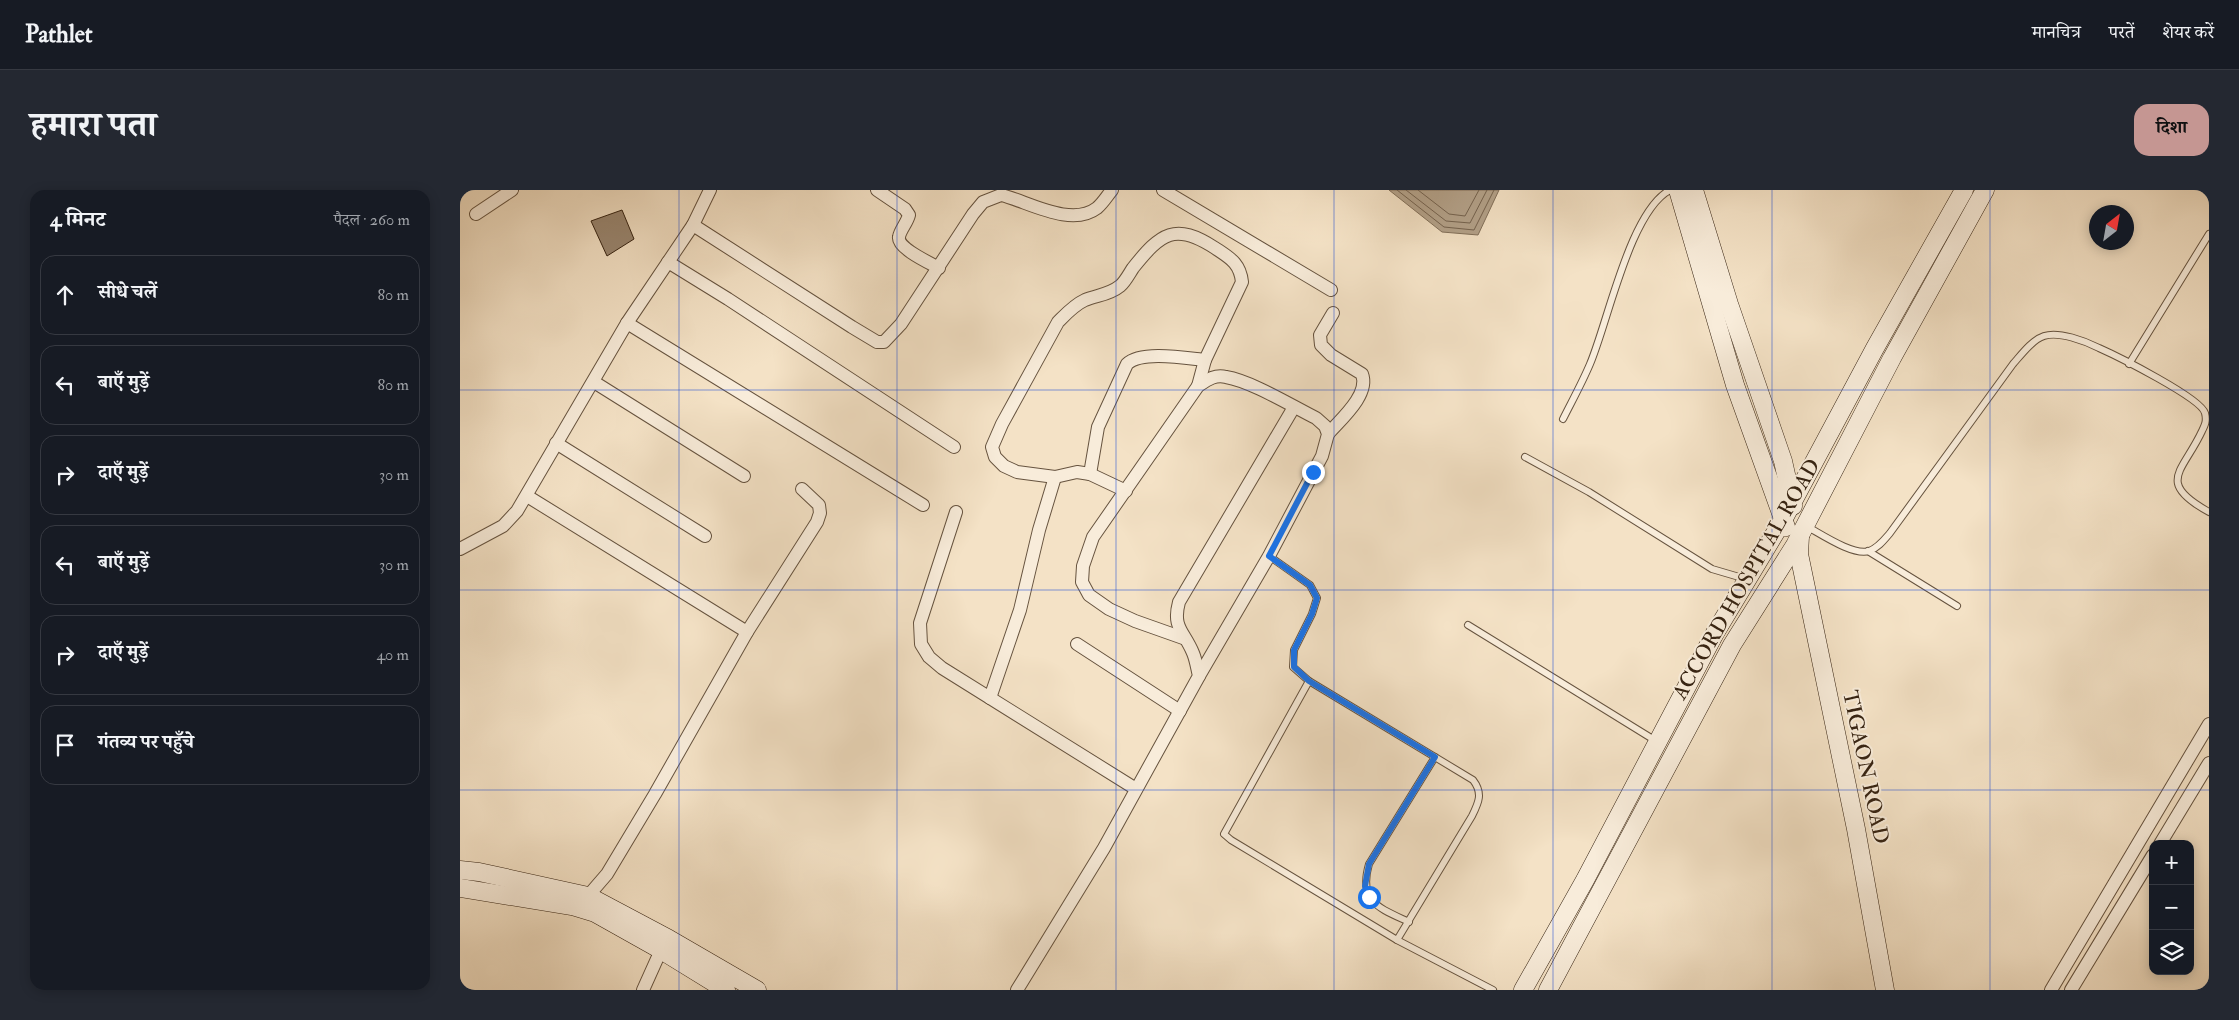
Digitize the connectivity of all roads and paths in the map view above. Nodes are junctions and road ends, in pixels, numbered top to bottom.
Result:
1 (512, 190) edge
2 (710, 190) edge
3 (877, 190) edge
4 (1112, 190) edge
5 (1163, 190) edge
6 (1670, 190) edge
7 (1678, 190) edge
8 (1694, 190) edge
9 (1964, 190) edge
10 (1985, 190) edge
11 (476, 214) dead end
12 (693, 225) junction
13 (2209, 234) edge
14 (668, 262) junction
15 (939, 268) junction
16 (1331, 290) dead end
17 (1333, 313) dead end
18 (627, 323) junction
19 (1205, 360) junction
20 (2129, 364) junction
21 (594, 382) junction
22 (1198, 386) junction
23 (1294, 407) junction
24 (1563, 419) dead end
25 (1328, 434) junction
26 (556, 444) junction
27 (954, 447) dead end
28 (1525, 457) dead end
29 (1090, 474) junction
30 (744, 476) dead end
31 (1055, 477) junction
32 (802, 489) dead end
33 (1126, 491) junction
34 (526, 496) junction
35 (1793, 502) junction
36 (922, 505) dead end
37 (956, 512) dead end
38 (2209, 512) edge
39 (1783, 520) junction
40 (705, 536) dead end
41 (1800, 540) junction
42 (460, 550) edge
43 (1868, 551) junction
44 (1269, 556) junction
45 (1747, 580) junction
46 (1957, 606) dead end
47 (1468, 625) dead end
48 (747, 632) junction
49 (1183, 638) junction
50 (1077, 644) dead end
51 (1199, 676) junction
52 (1309, 681) junction
53 (990, 698) junction
54 (1180, 711) junction
55 (2209, 724) edge
56 (1658, 742) junction
57 (1435, 757) junction
58 (2209, 763) edge
59 (1136, 789) junction
60 (2162, 840) edge
61 (2149, 863) edge
62 (460, 870) edge
63 (460, 888) edge
64 (588, 896) junction
65 (1409, 922) junction
66 (1397, 940) junction
67 (662, 950) junction
68 (1553, 984) edge
69 (643, 990) edge
70 (726, 990) edge
71 (757, 990) edge
72 (1017, 990) edge
73 (1493, 990) edge
74 (1523, 990) edge
75 (1885, 990) edge
76 (2051, 990) edge
77 (2071, 990) edge

1 - 11 street
2 - 12 street
3 - 15 street
4 - 15 street
5 - 16 street
6 - 24 lane
7 - 39 street
8 - 35 street
9 - 35 street
10 - 41 street, ACCORD HOSPITAL ROAD
12 - 14 street
12 - 15 street
13 - 20 lane
14 - 18 street
14 - 27 street
17 - 25 street
18 - 21 street
18 - 36 street
19 - 22 street
19 - 29 street
19 - 31 street
20 - 38 lane
20 - 43 lane
21 - 26 street
21 - 30 street
22 - 23 street
22 - 33 street
23 - 25 street
23 - 49 street
25 - 44 street
26 - 34 street
26 - 40 street
28 - 45 lane
29 - 31 street
29 - 33 street
31 - 53 street
32 - 48 street
33 - 49 street
34 - 42 street
34 - 48 street
35 - 39 street
35 - 41 street
37 - 53 street
39 - 41 street
39 - 45 street
41 - 43 lane
41 - 68 street, ACCORD HOSPITAL ROAD
41 - 75 street, TIGAON ROAD
43 - 46 lane
44 - 51 street
44 - 52 lane
45 - 56 street
47 - 56 lane
48 - 64 street
49 - 51 street
50 - 54 street
51 - 54 street
52 - 57 lane
52 - 66 lane
53 - 59 street
54 - 59 street
55 - 76 street
56 - 74 street
57 - 65 lane
57 - 65 lane
58 - 60 street
59 - 72 street
61 - 77 street
62 - 64 street
63 - 67 street
64 - 71 street
65 - 66 lane
66 - 73 lane
67 - 69 street
67 - 70 street

